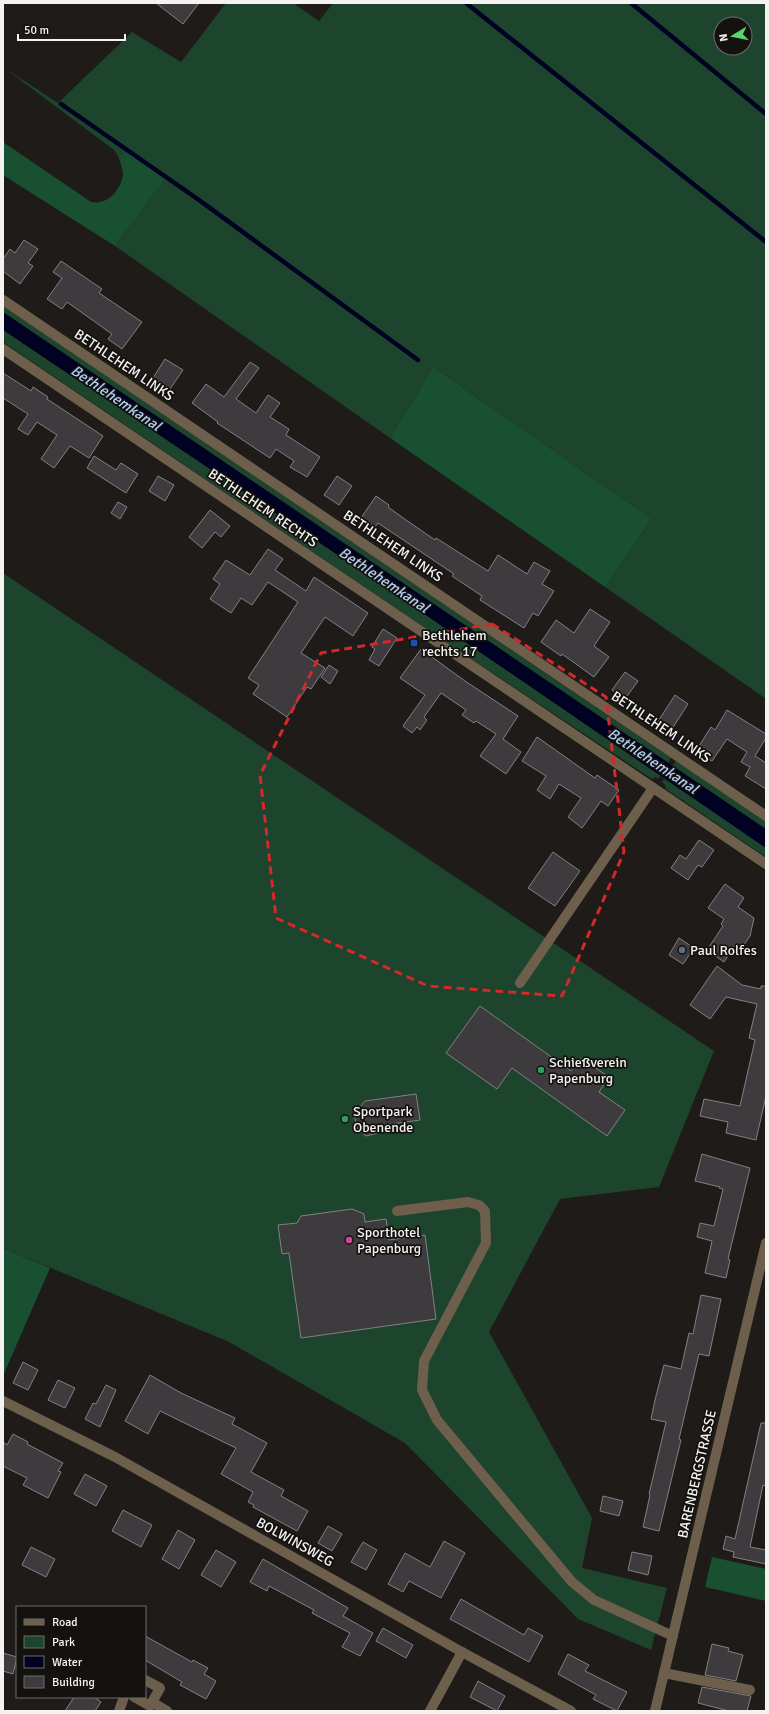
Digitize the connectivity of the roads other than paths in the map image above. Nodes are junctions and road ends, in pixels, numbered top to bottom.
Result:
1 (3, 300) edge
2 (3, 349) edge
3 (653, 788) junction
4 (766, 816) edge
5 (766, 864) edge
6 (520, 983) dead end
7 (396, 1211) dead end
8 (766, 1243) edge
9 (3, 1401) edge
10 (673, 1636) junction
11 (462, 1652) junction
12 (664, 1672) junction
13 (146, 1681) edge
14 (750, 1690) dead end
15 (124, 1698) edge
16 (136, 1698) edge
17 (152, 1702) junction
18 (119, 1711) edge
19 (167, 1711) edge
20 (430, 1711) edge
21 (570, 1711) edge
22 (655, 1711) edge

1 - 4 street, BETHLEHEM LINKS
2 - 3 street, BETHLEHEM RECHTS
3 - 5 street, BETHLEHEM RECHTS
3 - 6 street
7 - 10 street
8 - 10 street, BARENBERGSTRASSE
9 - 11 street, BOLWINSWEG
10 - 12 street, BARENBERGSTRASSE
11 - 20 street
11 - 21 street, BOLWINSWEG
12 - 14 street
12 - 22 street, BARENBERGSTRASSE
13 - 17 street
15 - 18 street
16 - 17 street
17 - 19 street

